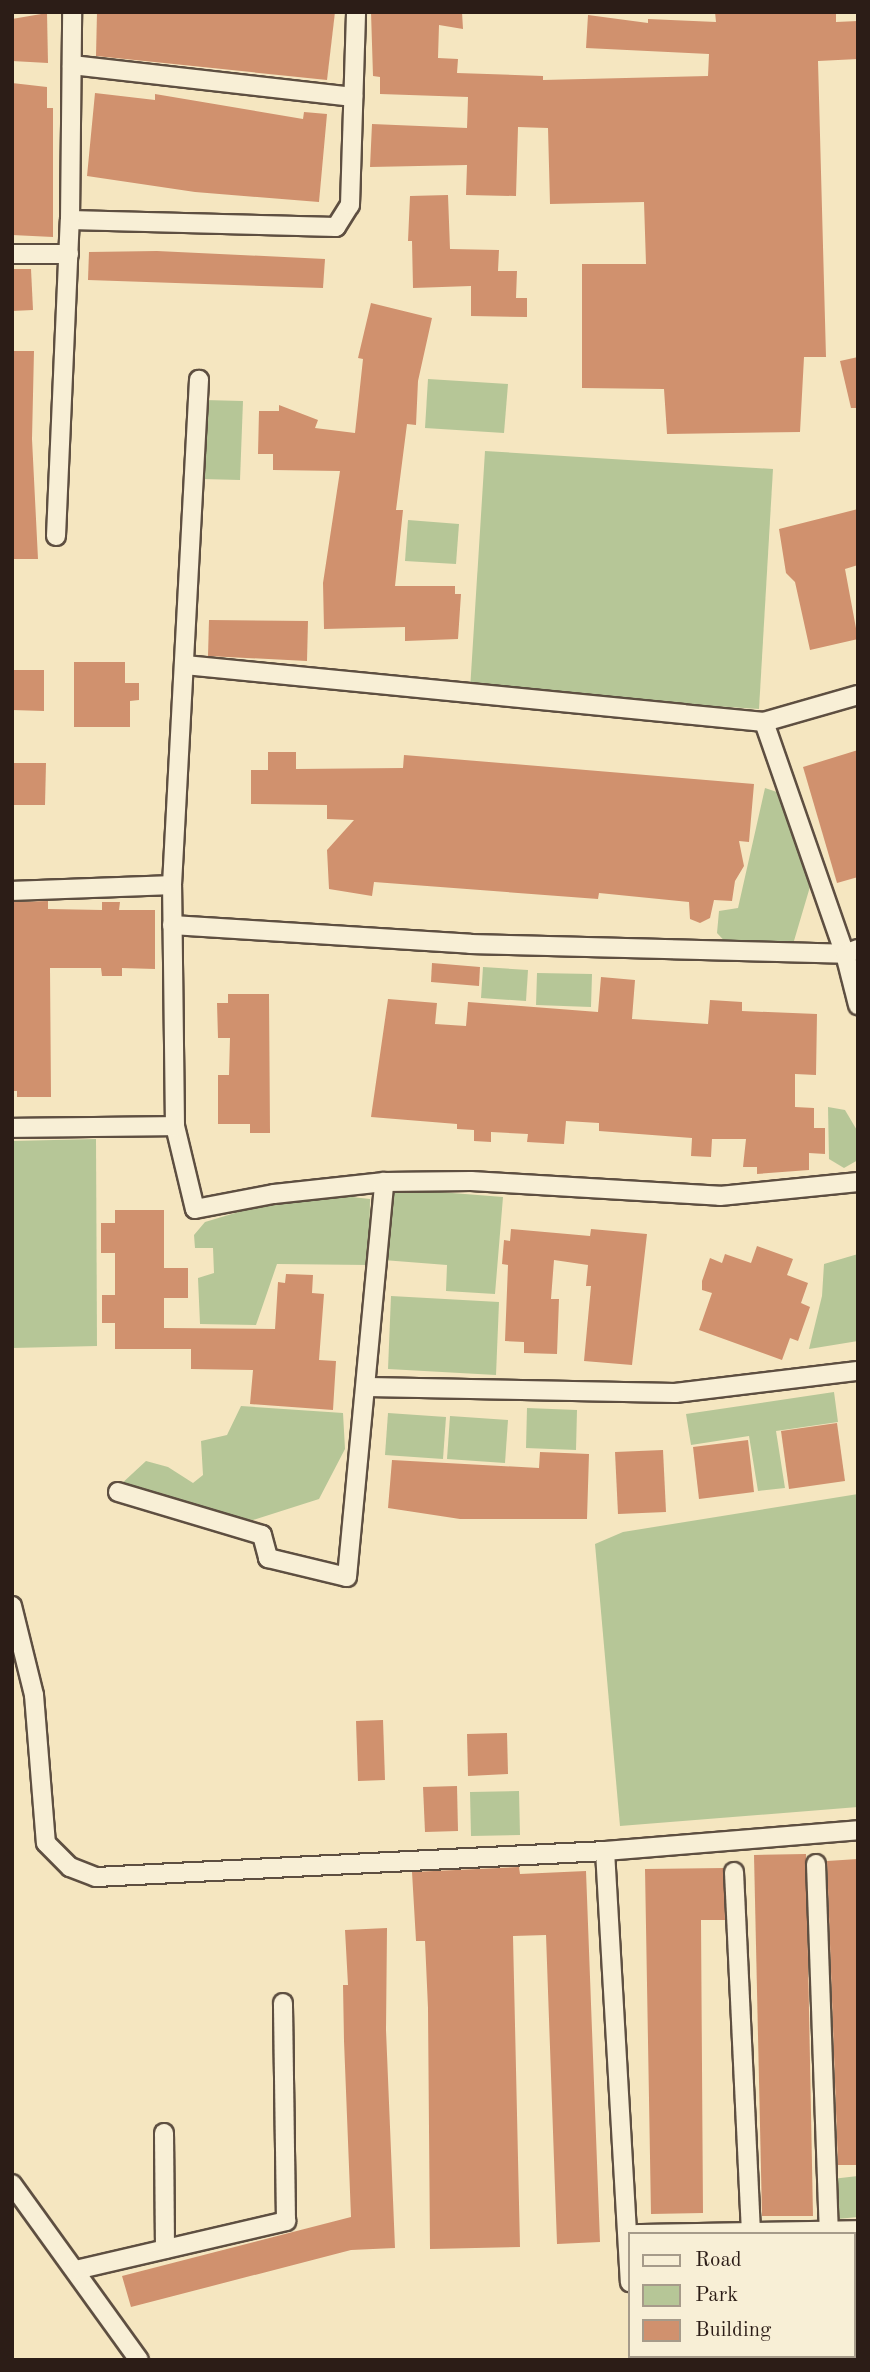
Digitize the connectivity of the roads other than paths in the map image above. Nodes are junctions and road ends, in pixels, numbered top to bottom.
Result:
1 (72, 12) edge
2 (356, 12) edge
3 (72, 65) junction
4 (353, 97) junction
5 (70, 220) junction
6 (12, 254) edge
7 (69, 254) junction
8 (198, 380) dead end
9 (57, 536) dead end
10 (185, 665) junction
11 (858, 695) edge
12 (764, 722) junction
13 (172, 885) junction
14 (12, 891) edge
15 (172, 925) junction
16 (851, 951) edge
17 (858, 1005) edge
18 (175, 1126) junction
19 (12, 1128) edge
20 (384, 1182) junction
21 (858, 1182) edge
22 (858, 1371) edge
23 (368, 1387) junction
24 (118, 1492) dead end
25 (12, 1606) edge
26 (858, 1830) edge
27 (605, 1851) junction
28 (816, 1864) dead end
29 (734, 1872) dead end
30 (283, 2003) dead end
31 (164, 2133) dead end
32 (12, 2184) edge
33 (858, 2230) edge
34 (829, 2231) edge
35 (630, 2232) edge
36 (751, 2232) edge
37 (790, 2232) edge
38 (165, 2249) junction
39 (76, 2270) junction
40 (139, 2360) edge

1 - 3 street
2 - 4 street
3 - 4 street
3 - 5 street
4 - 5 street
5 - 7 street
6 - 7 street
7 - 9 street
8 - 10 street
10 - 12 street
10 - 13 street
11 - 12 street
12 - 16 street
13 - 14 street
13 - 15 street
15 - 16 street
15 - 18 street
16 - 17 street
18 - 19 street
18 - 20 street
20 - 21 street
20 - 23 street
22 - 23 street
23 - 24 street
25 - 27 street
26 - 27 street
27 - 35 street
28 - 34 street
29 - 36 street
30 - 38 street
31 - 38 street
32 - 39 street
33 - 34 street
34 - 37 street
38 - 39 street
39 - 40 street

